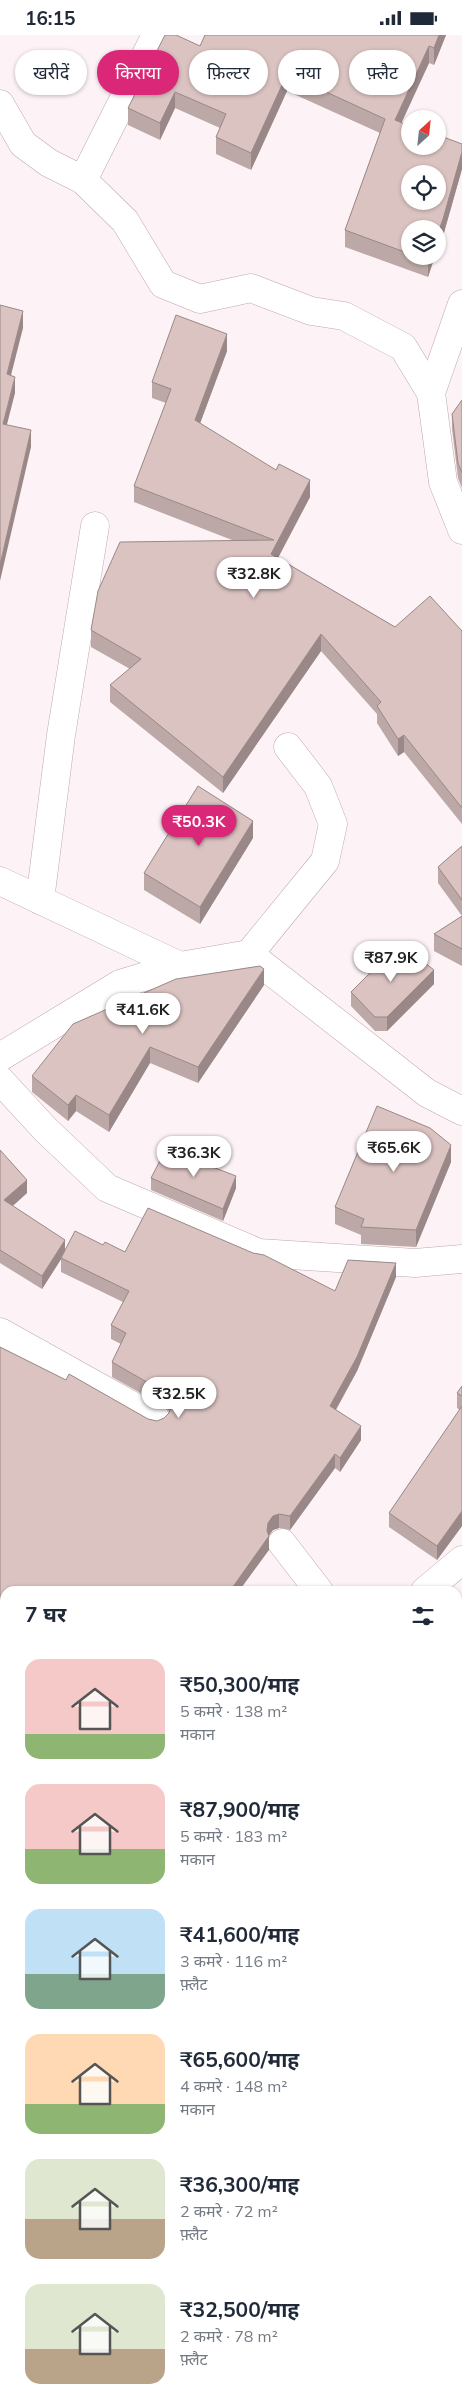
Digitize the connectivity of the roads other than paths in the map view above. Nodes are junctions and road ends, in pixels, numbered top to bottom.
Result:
1 (156, 35) edge
2 (0, 104) edge
3 (83, 180) junction
4 (462, 305) edge
5 (431, 393) junction
6 (95, 526) dead end
7 (462, 531) edge
8 (288, 747) dead end
9 (0, 881) edge
10 (40, 901) junction
11 (249, 954) junction
12 (180, 966) junction
13 (0, 1057) edge
14 (0, 1080) edge
15 (462, 1111) edge
16 (462, 1259) edge
17 (0, 1332) edge
18 (156, 1419) edge
19 (282, 1543) dead end
20 (462, 1560) edge
21 (314, 1586) edge
22 (431, 1586) edge

1 - 3 street
2 - 3 street
3 - 5 street
4 - 5 street
5 - 7 street
6 - 10 street
8 - 11 street
9 - 10 street
10 - 12 street
11 - 12 street
11 - 15 street
12 - 13 street
14 - 16 street
17 - 18 street
19 - 21 street
20 - 22 street

